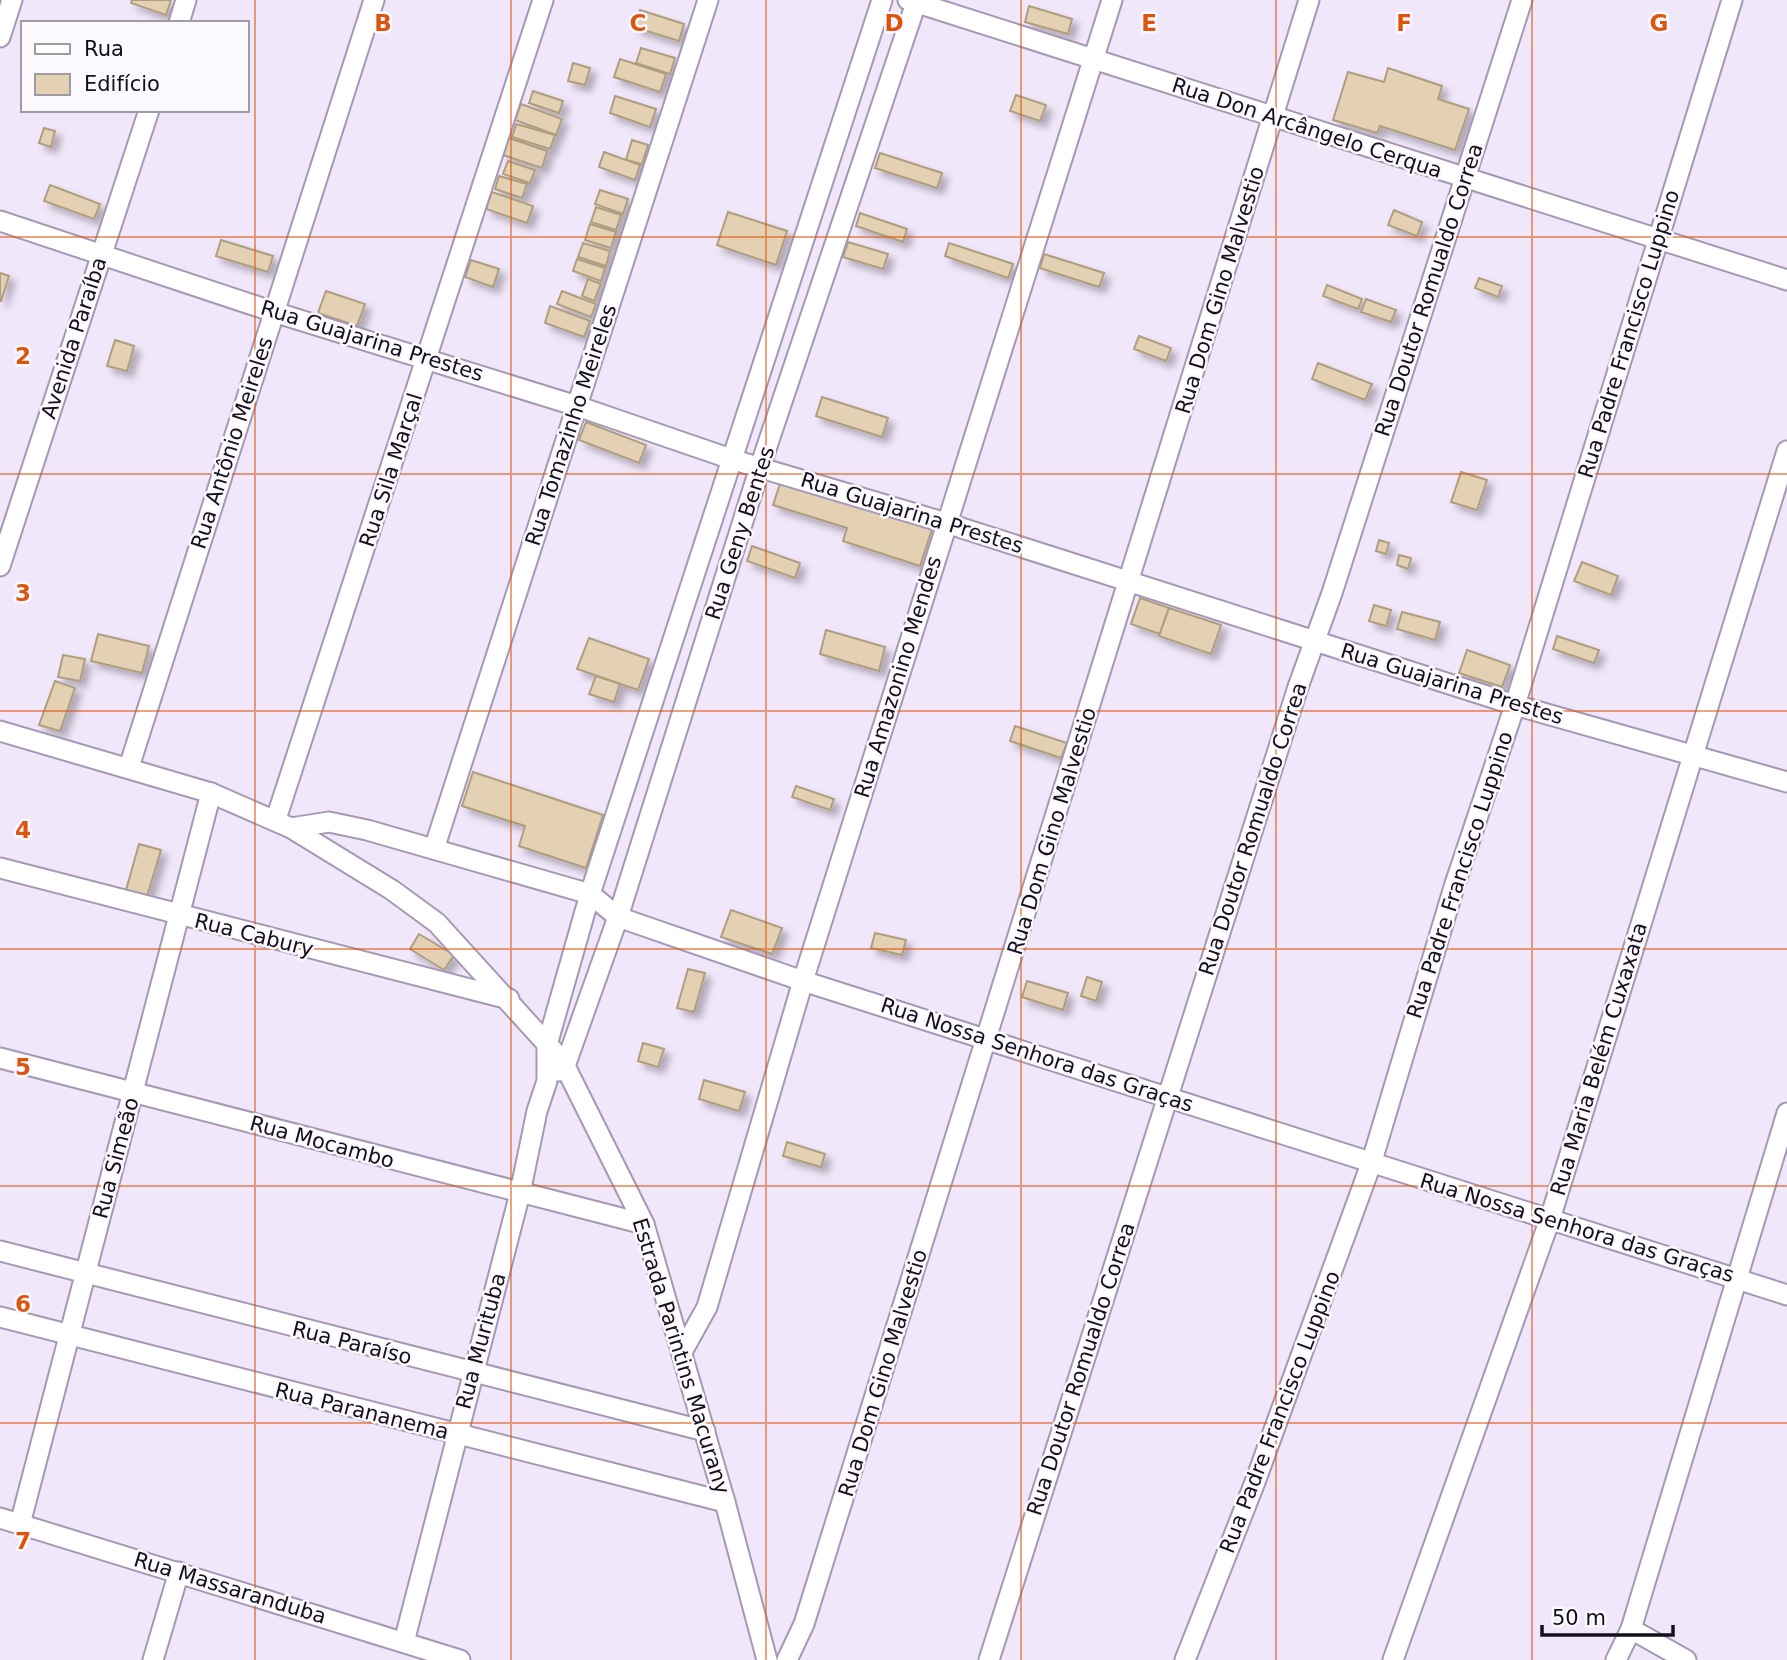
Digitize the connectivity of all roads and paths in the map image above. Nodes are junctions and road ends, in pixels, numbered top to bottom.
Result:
1 (12, 0) edge
2 (186, 0) edge
3 (374, 0) edge
4 (543, 0) edge
5 (708, 0) edge
6 (882, 0) edge
7 (1112, 0) edge
8 (1310, 0) edge
9 (1522, 0) edge
10 (1732, 0) edge
11 (913, 1) edge
12 (179, 21) edge
13 (0, 37) edge
14 (1092, 60) junction
15 (148, 112) edge
16 (1272, 117) junction
17 (1465, 178) junction
18 (0, 220) edge
19 (1659, 239) junction
20 (101, 253) junction
21 (1787, 280) edge
22 (274, 312) junction
23 (428, 358) junction
24 (577, 406) junction
25 (1787, 452) edge
26 (734, 460) junction
27 (760, 467) junction
28 (946, 523) junction
29 (0, 566) edge
30 (1129, 581) junction
31 (1314, 641) junction
32 (1515, 705) junction
33 (0, 731) edge
34 (1693, 758) junction
35 (129, 767) junction
36 (1787, 782) edge
37 (211, 793) junction
38 (283, 823) junction
39 (434, 849) junction
40 (0, 868) edge
41 (590, 894) junction
42 (178, 916) junction
43 (618, 917) junction
44 (803, 981) junction
45 (509, 999) junction
46 (988, 1037) junction
47 (547, 1045) junction
48 (0, 1058) edge
49 (565, 1066) junction
50 (547, 1080) junction
51 (133, 1093) junction
52 (1167, 1097) junction
53 (1787, 1113) edge
54 (1371, 1164) junction
55 (520, 1193) junction
56 (1550, 1219) junction
57 (644, 1224) junction
58 (0, 1251) edge
59 (86, 1274) junction
60 (1735, 1278) junction
61 (1787, 1295) edge
62 (0, 1317) edge
63 (68, 1336) junction
64 (682, 1352) junction
65 (473, 1374) junction
66 (705, 1431) junction
67 (457, 1435) junction
68 (725, 1502) junction
69 (0, 1518) edge
70 (20, 1524) junction
71 (179, 1572) junction
72 (1631, 1629) junction
73 (404, 1642) junction
74 (153, 1660) edge
75 (460, 1660) edge
76 (767, 1660) edge
77 (787, 1660) edge
78 (989, 1660) edge
79 (1185, 1660) edge
80 (1393, 1660) edge
81 (1616, 1660) edge
82 (1686, 1660) edge

1 - 13 street
2 - 12 street
3 - 22 street, Rua Antônio Meireles
4 - 23 street, Rua Sila Marçal
5 - 24 street, Rua Tomazinho Meireles
6 - 26 street, Rua Geny Bentes
7 - 14 street, Rua Amazonino Mendes
8 - 16 street, Rua Dom Gino Malvestio
9 - 17 street, Rua Doutor Romualdo Correa
10 - 19 street, Rua Padre Francisco Luppino
11 - 14 street, Rua Don Arcângelo Cerqua
11 - 27 street, Rua Geny Bentes
14 - 16 street, Rua Don Arcângelo Cerqua
14 - 28 street, Rua Amazonino Mendes
15 - 20 street, Avenida Paraíba
16 - 17 street, Rua Don Arcângelo Cerqua
16 - 30 street, Rua Dom Gino Malvestio
17 - 19 street, Rua Don Arcângelo Cerqua
17 - 31 street, Rua Doutor Romualdo Correa
18 - 20 street, Rua Guajarina Prestes
19 - 21 street, Rua Don Arcângelo Cerqua
19 - 32 street, Rua Padre Francisco Luppino
20 - 22 street, Rua Guajarina Prestes
20 - 29 street, Avenida Paraíba
22 - 23 street, Rua Guajarina Prestes
22 - 35 street, Rua Antônio Meireles
23 - 24 street, Rua Guajarina Prestes
23 - 38 street, Rua Sila Marçal
24 - 26 street, Rua Guajarina Prestes
24 - 39 street, Rua Tomazinho Meireles
25 - 34 street, Rua Maria Belém Cuxaxata
26 - 27 street, Rua Guajarina Prestes
26 - 41 street, Rua Geny Bentes
27 - 28 street, Rua Guajarina Prestes
27 - 43 street, Rua Geny Bentes
28 - 30 street, Rua Guajarina Prestes
28 - 44 street, Rua Amazonino Mendes
30 - 31 street, Rua Guajarina Prestes
30 - 46 street, Rua Dom Gino Malvestio
31 - 32 street, Rua Guajarina Prestes
31 - 52 street, Rua Doutor Romualdo Correa
32 - 34 street, Rua Guajarina Prestes
32 - 54 street, Rua Padre Francisco Luppino
33 - 35 street, Estrada Parintins Macurany
34 - 36 street, Rua Guajarina Prestes
34 - 56 street, Rua Maria Belém Cuxaxata
35 - 37 street, Estrada Parintins Macurany
37 - 38 street, Estrada Parintins Macurany
37 - 42 street, Rua Simeão
38 - 39 street, Rua Nossa Senhora das Graças
38 - 45 street, Estrada Parintins Macurany
39 - 41 street, Rua Nossa Senhora das Graças
40 - 42 street, Rua Cabury
41 - 43 street, Rua Nossa Senhora das Graças
41 - 47 street, Rua Geny Bentes
42 - 45 street, Rua Cabury
42 - 51 street, Rua Simeão
43 - 44 street, Rua Nossa Senhora das Graças
43 - 49 street, Rua Geny Bentes
44 - 46 street, Rua Nossa Senhora das Graças
44 - 64 street, Rua Amazonino Mendes
45 - 47 street, Estrada Parintins Macurany
46 - 52 street, Rua Nossa Senhora das Graças
46 - 77 street, Rua Dom Gino Malvestio
47 - 49 street, Estrada Parintins Macurany
47 - 50 street, Rua Murituba
48 - 51 street, Rua Mocambo
49 - 50 street
49 - 57 street, Estrada Parintins Macurany
50 - 55 street, Rua Murituba
51 - 55 street, Rua Mocambo
51 - 59 street, Rua Simeão
52 - 54 street, Rua Nossa Senhora das Graças
52 - 78 street, Rua Doutor Romualdo Correa
53 - 60 street
54 - 56 street, Rua Nossa Senhora das Graças
54 - 79 street, Rua Padre Francisco Luppino
55 - 57 street, Rua Mocambo
55 - 65 street, Rua Murituba
56 - 60 street, Rua Nossa Senhora das Graças
56 - 80 street, Rua Maria Belém Cuxaxata
57 - 64 street, Estrada Parintins Macurany
58 - 59 street, Rua Paraíso
59 - 63 street, Rua Simeão
59 - 65 street, Rua Paraíso
60 - 61 street, Rua Nossa Senhora das Graças
60 - 72 street
62 - 63 street, Rua Parananema
63 - 67 street, Rua Parananema
63 - 70 street, Rua Simeão
64 - 66 street, Estrada Parintins Macurany
65 - 66 street, Rua Paraíso
65 - 67 street, Rua Murituba
66 - 68 street, Estrada Parintins Macurany
67 - 68 street, Rua Parananema
67 - 73 street, Rua Murituba
68 - 76 street, Estrada Parintins Macurany
69 - 70 street, Rua Massaranduba
70 - 71 street, Rua Massaranduba
71 - 73 street, Rua Massaranduba
71 - 74 street
72 - 81 street
72 - 82 street
73 - 75 street, Rua Massaranduba

